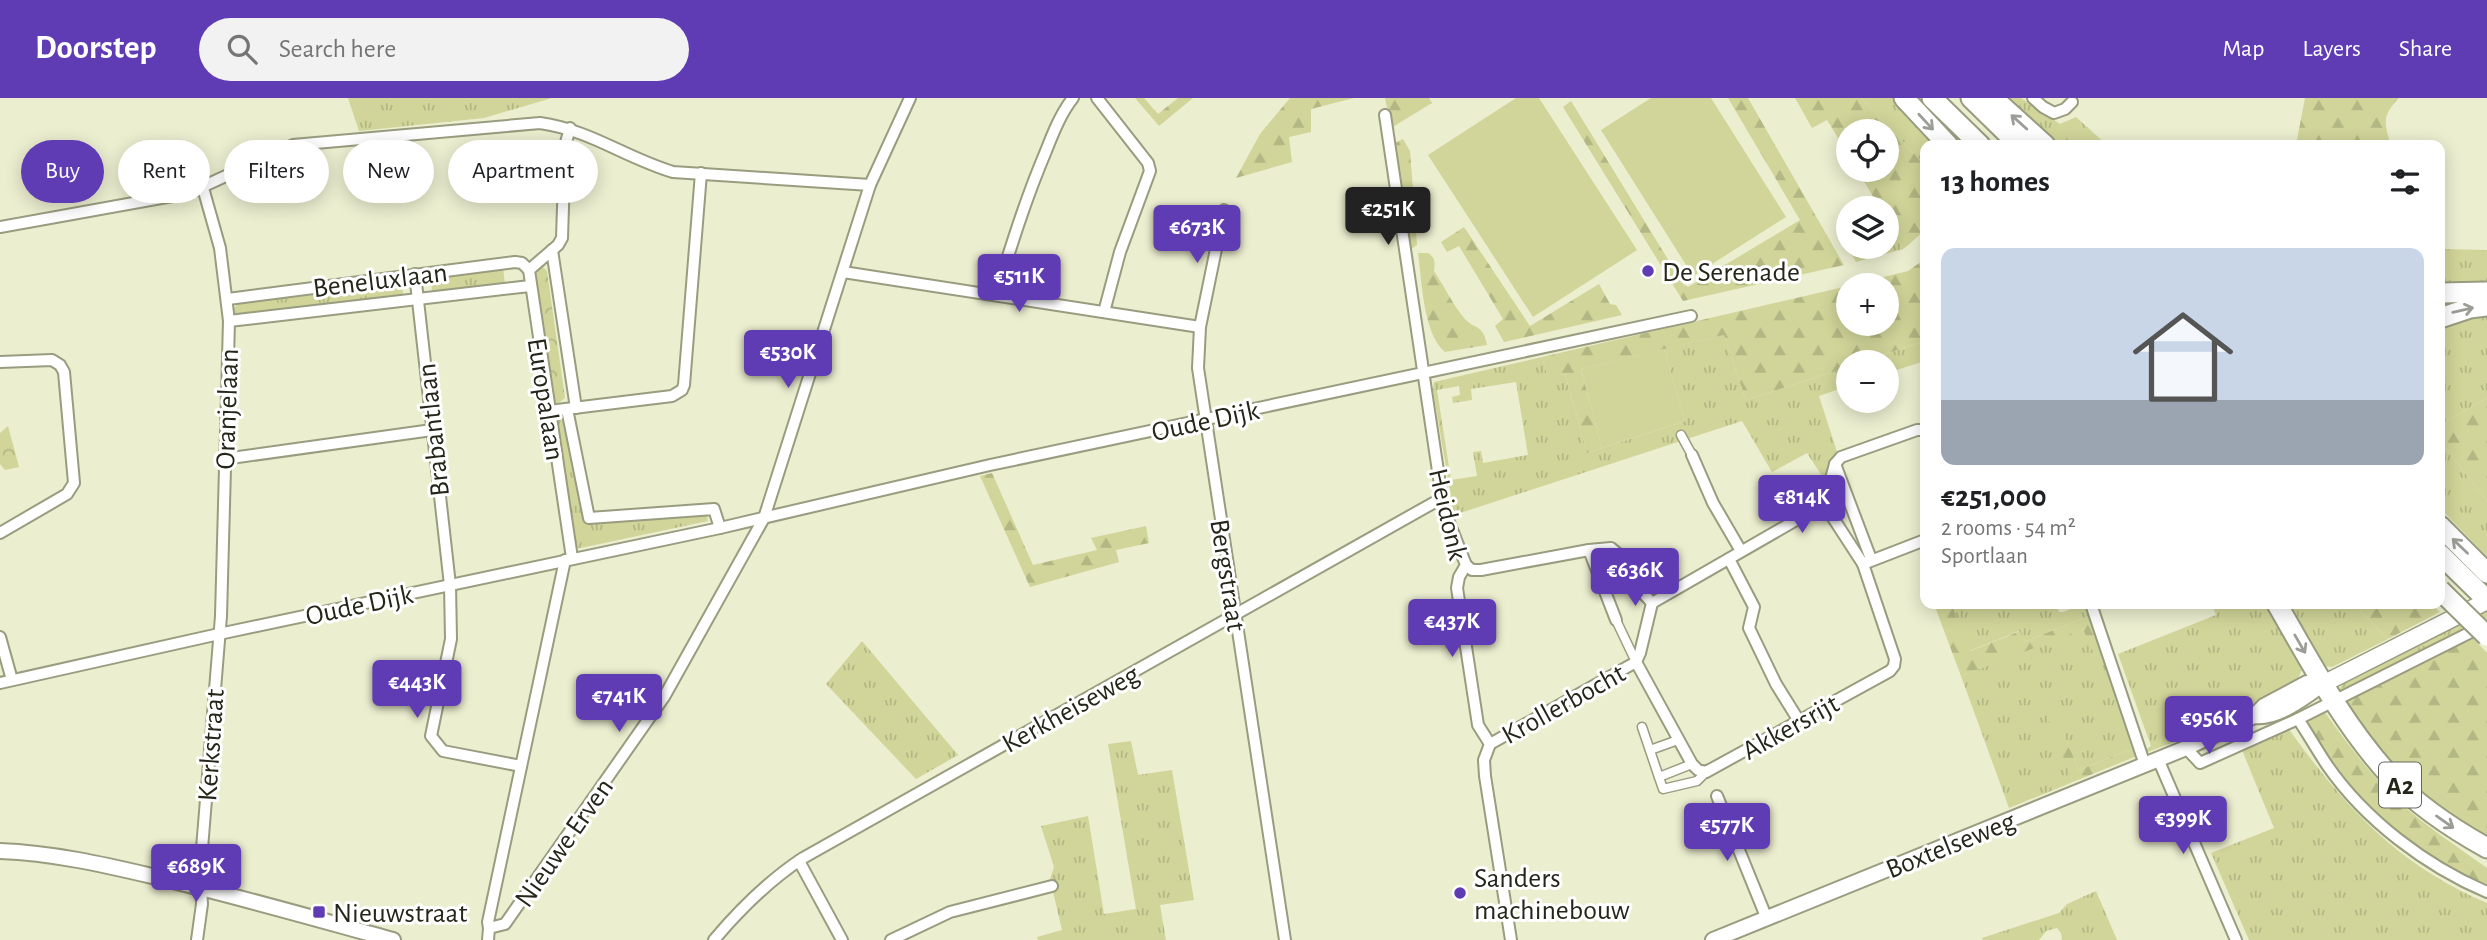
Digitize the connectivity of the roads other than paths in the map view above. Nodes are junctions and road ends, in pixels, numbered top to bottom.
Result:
1 (910, 98) edge
2 (1073, 98) edge
3 (1097, 98) edge
4 (1904, 98) edge
5 (1932, 98) edge
6 (1971, 98) edge
7 (1993, 98) edge
8 (2033, 98) edge
9 (2073, 102) dead end
10 (1385, 115) dead end
11 (570, 128) junction
12 (1943, 140) edge
13 (1975, 140) edge
14 (2015, 140) edge
15 (2039, 140) edge
16 (701, 173) junction
17 (210, 184) edge
18 (870, 185) junction
19 (133, 203) edge
20 (207, 203) edge
21 (1224, 210) dead end
22 (0, 227) edge
23 (552, 250) junction
24 (528, 270) junction
25 (843, 272) junction
26 (415, 274) junction
27 (530, 286) junction
28 (2487, 292) edge
29 (2445, 293) edge
30 (996, 295) junction
31 (228, 299) junction
32 (418, 299) junction
33 (2487, 306) edge
34 (1104, 312) junction
35 (1691, 316) dead end
36 (2445, 316) edge
37 (229, 321) junction
38 (1200, 327) junction
39 (0, 356) edge
40 (0, 362) edge
41 (1423, 374) junction
42 (572, 408) junction
43 (549, 411) junction
44 (1205, 420) junction
45 (432, 430) junction
46 (1920, 430) edge
47 (1681, 435) dead end
48 (1692, 455) joint
49 (224, 459) junction
50 (1835, 464) junction
51 (1442, 498) junction
52 (1824, 504) junction
53 (764, 518) junction
54 (720, 528) junction
55 (2445, 531) edge
56 (0, 533) edge
57 (1920, 542) edge
58 (1589, 550) junction
59 (1741, 551) junction
60 (568, 559) junction
61 (1728, 559) junction
62 (2445, 559) edge
63 (1867, 561) junction
64 (1465, 565) junction
65 (2484, 570) edge
66 (450, 584) junction
67 (2445, 595) edge
68 (2487, 601) edge
69 (1652, 603) junction
70 (2093, 609) edge
71 (2280, 609) edge
72 (1235, 614) junction
73 (1616, 620) joint
74 (2487, 624) edge
75 (219, 634) junction
76 (2487, 636) edge
77 (0, 637) edge
78 (1636, 662) junction
79 (12, 680) junction
80 (0, 683) edge
81 (2323, 684) junction
82 (2333, 701) junction
83 (2298, 719) junction
84 (1799, 722) junction
85 (1642, 727) dead end
86 (1678, 740) junction
87 (1490, 744) junction
88 (2186, 748) junction
89 (1650, 750) junction
90 (2151, 762) junction
91 (1692, 764) junction
92 (521, 766) junction
93 (1706, 772) junction
94 (1659, 777) junction
95 (1717, 796) dead end
96 (2487, 848) edge
97 (0, 851) edge
98 (799, 861) junction
99 (1052, 886) dead end
100 (201, 888) junction
101 (2487, 892) edge
102 (1767, 919) junction
103 (488, 934) edge
104 (197, 940) edge
105 (393, 940) edge
106 (714, 940) edge
107 (842, 940) edge
108 (891, 940) edge
109 (1285, 940) edge
110 (1511, 940) edge
111 (1713, 940) edge
112 (2236, 940) edge

1 - 18 street, Nieuwe Erven
2 - 30 street
3 - 34 street
4 -> 12 highway
5 - 13 highway
6 - 14 highway
15 -> 7 highway
8 - 9 street
10 - 41 street, Heidonk
11 - 16 street
11 - 17 street
11 - 23 street, Europalaan
16 - 18 street
16 - 42 street
18 - 25 street, Nieuwe Erven
19 - 22 street
20 - 31 street, Oranjelaan
21 - 38 street, Bergstraat
23 - 24 street
23 - 42 street, Europalaan
24 - 26 street, Beneluxlaan
24 - 27 street, Europalaan
25 - 30 street
25 - 53 street, Nieuwe Erven
26 - 31 street, Beneluxlaan
26 - 32 street, Brabantlaan
27 - 32 street, Beneluxlaan
27 - 43 street, Europalaan
28 - 29 highway
30 - 34 street
31 - 37 street, Oranjelaan
32 - 37 street, Beneluxlaan
32 - 45 street, Brabantlaan
36 -> 33 highway
34 - 38 street
35 - 41 street, Oude Dijk
37 - 49 street, Oranjelaan
38 - 44 street, Bergstraat
39 - 40 street
40 - 56 street
41 - 44 street, Oude Dijk
41 - 51 street, Heidonk
42 - 43 street
42 - 54 street, Europalaan
43 - 60 street, Europalaan
44 - 53 street, Oude Dijk
44 - 72 street, Bergstraat
45 - 49 street
45 - 66 street, Brabantlaan
46 - 50 street
47 - 48 street
48 - 59 street
49 - 75 street, Oranjelaan
50 - 52 street
50 - 63 street
51 - 64 street, Heidonk
51 - 72 street, Kerkheiseweg
52 - 59 street
52 - 63 street
53 - 54 street, Oude Dijk
53 - 103 street, Nieuwe Erven
54 - 60 street, Oude Dijk
65 -> 55 highway
57 - 63 street
58 - 64 street
58 - 69 street
58 - 73 street, Krollerbocht
59 - 61 street
60 - 66 street, Oude Dijk
60 - 92 street
61 - 69 street
61 - 84 street
62 - 68 highway
63 - 84 street, Akkersrijt
64 - 87 street, Heidonk
66 - 75 street, Oude Dijk
66 - 92 street, Brabantlaan
67 - 76 highway, bridge
68 - 81 main road, Boxtelseweg
69 - 78 street, Krollerbocht
70 - 90 street
71 -> 81 highway, A2
72 - 98 street, Kerkheiseweg
72 - 109 street, Bergstraat
73 - 78 street, Krollerbocht
74 - 82 street
75 - 79 street, Oude Dijk
75 - 100 street, Kerkstraat
77 - 79 street
78 - 86 street
78 - 87 street, Krollerbocht
79 - 80 street, Oude Dijk
81 - 82 highway, A2
81 - 88 street, Boxtelseweg
82 - 83 street
82 -> 96 highway, A2
83 - 88 street
83 - 101 street
84 - 93 street, Akkersrijt
85 - 89 street
86 - 89 street
86 - 91 street
87 - 110 street
88 - 90 street, Boxtelseweg
89 - 94 street
90 - 102 street, Boxtelseweg
90 - 112 street
91 - 93 street
91 - 94 street
92 - 103 street
93 - 94 street
95 - 102 street
97 - 100 street
98 - 106 street, Kerkheiseweg
98 - 107 street
99 - 108 street
100 - 104 street, Kerkstraat
100 - 105 street
102 - 111 street, Boxtelseweg

